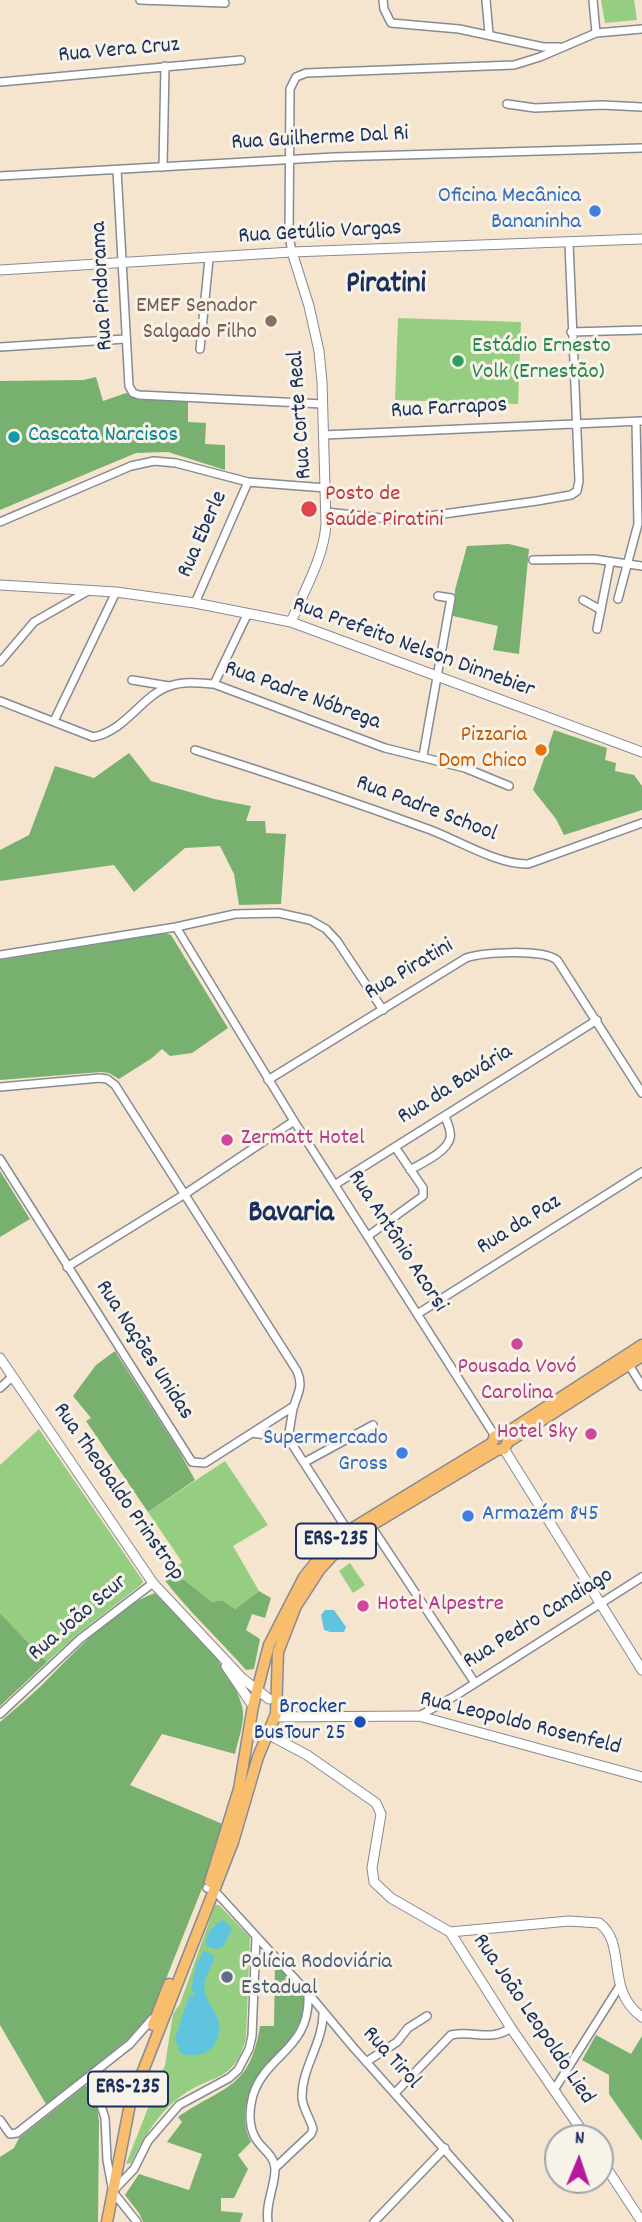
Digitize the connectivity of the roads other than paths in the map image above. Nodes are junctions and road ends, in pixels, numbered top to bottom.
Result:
1 (140, 0) edge
2 (383, 0) edge
3 (485, 0) edge
4 (593, 0) edge
5 (225, 3) dead end
6 (642, 29) edge
7 (596, 33) junction
8 (489, 34) junction
9 (563, 47) junction
10 (241, 60) dead end
11 (165, 66) junction
12 (0, 82) edge
13 (507, 104) dead end
14 (642, 107) edge
15 (642, 148) edge
16 (289, 159) junction
17 (163, 167) junction
18 (117, 170) junction
19 (0, 176) edge
20 (642, 239) edge
21 (569, 243) junction
22 (292, 253) junction
23 (209, 259) junction
24 (122, 264) junction
25 (0, 270) edge
26 (642, 330) edge
27 (571, 332) junction
28 (125, 339) junction
29 (0, 347) edge
30 (200, 349) dead end
31 (323, 404) junction
32 (639, 421) edge
33 (576, 423) junction
34 (324, 435) junction
35 (248, 482) junction
36 (326, 488) junction
37 (326, 512) junction
38 (0, 522) edge
39 (534, 560) dead end
40 (610, 563) junction
41 (627, 564) junction
42 (642, 566) edge
43 (0, 585) edge
44 (92, 589) junction
45 (116, 592) junction
46 (438, 596) dead end
47 (618, 599) dead end
48 (583, 600) dead end
49 (195, 603) junction
50 (601, 610) junction
51 (247, 615) junction
52 (291, 622) junction
53 (597, 629) dead end
54 (0, 662) edge
55 (438, 678) junction
56 (132, 680) dead end
57 (214, 684) junction
58 (169, 686) junction
59 (0, 701) edge
60 (54, 721) junction
61 (195, 750) dead end
62 (642, 752) edge
63 (423, 756) junction
64 (509, 786) dead end
65 (642, 823) edge
66 (176, 927) junction
67 (0, 955) edge
68 (383, 1010) junction
69 (597, 1020) junction
70 (268, 1080) junction
71 (0, 1087) edge
72 (642, 1093) edge
73 (445, 1116) junction
74 (294, 1121) junction
75 (395, 1147) junction
76 (0, 1159) edge
77 (410, 1170) junction
78 (642, 1172) edge
79 (336, 1184) junction
80 (185, 1194) junction
81 (368, 1236) junction
82 (66, 1267) junction
83 (419, 1313) junction
84 (642, 1345) edge
85 (642, 1356) edge
86 (0, 1358) edge
87 (629, 1364) junction
88 (12, 1377) junction
89 (642, 1386) edge
90 (0, 1388) edge
91 (294, 1406) junction
92 (373, 1425) dead end
93 (251, 1433) junction
94 (288, 1438) junction
95 (500, 1442) junction
96 (305, 1462) junction
97 (371, 1526) junction
98 (348, 1531) junction
99 (642, 1577) edge
100 (153, 1583) junction
101 (600, 1604) junction
102 (212, 1643) junction
103 (642, 1670) edge
104 (474, 1683) junction
105 (258, 1689) junction
106 (254, 1710) junction
107 (274, 1710) junction
108 (0, 1714) edge
109 (419, 1716) junction
110 (268, 1731) junction
111 (642, 1777) edge
112 (211, 1889) junction
113 (450, 1932) junction
114 (257, 1937) junction
115 (619, 1987) junction
116 (308, 1993) junction
117 (161, 2004) junction
118 (324, 2012) junction
119 (427, 2016) dead end
120 (642, 2017) edge
121 (511, 2028) junction
122 (366, 2062) junction
123 (91, 2076) junction
124 (554, 2090) junction
125 (395, 2093) junction
126 (0, 2120) edge
127 (577, 2124) edge
128 (445, 2148) junction
129 (275, 2168) junction
130 (114, 2179) junction
131 (614, 2179) edge
132 (113, 2192) junction
133 (107, 2222) edge
134 (137, 2222) edge
135 (268, 2222) edge
136 (374, 2222) edge
137 (509, 2222) edge
138 (642, 2222) edge

1 - 5 street
2 - 8 street
3 - 8 street
4 - 7 street
6 - 7 street
7 - 9 street
8 - 9 street
9 - 16 street, Rua Corte Real
10 - 11 street, Rua Vera Cruz
11 - 12 street, Rua Vera Cruz
11 - 17 street
13 - 14 street
15 - 16 street, Rua Guilherme Dal Ri
16 - 17 street, Rua Guilherme Dal Ri
16 - 22 street, Rua Corte Real
17 - 18 street, Rua Guilherme Dal Ri
18 - 19 street, Rua Guilherme Dal Ri
18 - 24 street, Rua Pindorama
20 - 21 street, Rua Getúlio Vargas
21 - 22 street, Rua Getúlio Vargas
21 - 27 street
22 - 23 street, Rua Getúlio Vargas
22 - 31 street, Rua Corte Real
23 - 24 street, Rua Getúlio Vargas
23 - 30 street
24 - 25 street, Rua Getúlio Vargas
24 - 28 street, Rua Pindorama
26 - 27 street
27 - 33 street
28 - 29 street
28 - 31 street, Rua Pindorama
31 - 34 street, Rua Corte Real
32 - 33 street
32 - 41 street
33 - 34 street, Rua Farrapos
33 - 37 street
34 - 36 street, Rua Corte Real
35 - 36 street
35 - 38 street
35 - 49 street, Rua Eberle
36 - 37 street, Rua Corte Real
37 - 52 street, Rua Corte Real
39 - 40 street
40 - 41 street
40 - 50 street
41 - 42 street
41 - 47 street
43 - 44 street, Rua Prefeito Nelson Dinnebier
44 - 45 street, Rua Prefeito Nelson Dinnebier
44 - 54 street
45 - 49 street, Rua Prefeito Nelson Dinnebier
45 - 60 street
46 - 55 street
48 - 50 street
49 - 51 street, Rua Prefeito Nelson Dinnebier
50 - 53 street
51 - 52 street, Rua Prefeito Nelson Dinnebier
51 - 57 street
52 - 55 street, Rua Prefeito Nelson Dinnebier
55 - 62 street, Rua Prefeito Nelson Dinnebier
55 - 63 street
56 - 58 street, Rua Padre Nóbrega
57 - 58 street, Rua Padre Nóbrega
57 - 63 street, Rua Padre Nóbrega
58 - 60 street
59 - 60 street
61 - 65 street, Rua Padre School
63 - 64 street, Rua Padre Nóbrega
66 - 67 street
66 - 68 street
66 - 70 street, Rua Antônio Acorsi
68 - 69 street, Rua Piratini
68 - 70 street, Rua Piratini
69 - 72 street, Rua Piratini
69 - 73 street, Rua da Bavária
70 - 74 street, Rua Antônio Acorsi
71 - 80 street
73 - 75 street, Rua da Bavária
73 - 77 street
74 - 79 street, Rua Antônio Acorsi
74 - 80 street
75 - 77 street
75 - 79 street, Rua da Bavária
76 - 82 street, Rua Nações Unidas
77 - 81 street
78 - 83 street, Rua da Paz
79 - 81 street, Rua Antônio Acorsi
80 - 82 street
80 - 91 street
81 - 83 street, Rua Antônio Acorsi
82 - 93 street, Rua Nações Unidas
83 - 95 street, Rua Antônio Acorsi
84 - 95 main road, ERS-235
85 - 87 main road, ERS-235
86 - 88 street, Rua Theobaldo Prinstrop
87 - 89 street
87 - 95 main road, ERS-235
88 - 90 street
88 - 100 street, Rua Theobaldo Prinstrop
91 - 93 street, Rua Nações Unidas
91 - 94 street
92 - 96 street
93 - 94 street
94 - 96 street
95 - 97 main road, ERS-235
95 - 98 main road, ERS-235
95 - 101 street, Rua Antônio Acorsi
96 - 98 street
97 - 104 street
97 - 107 main road, ERS-235
98 - 105 main road, ERS-235
99 - 101 street, Rua Pedro Candiago
100 - 102 street, Rua Theobaldo Prinstrop
100 - 108 street, Rua João Scur
101 - 103 street, Rua Antônio Acorsi
101 - 104 street, Rua Pedro Candiago
102 - 105 street, Rua Theobaldo Prinstrop
102 - 106 street, Rua Theobaldo Prinstrop
104 - 109 street, Rua Pedro Candiago
105 - 106 main road, ERS-235
105 - 107 street, Rua Theobaldo Prinstrop
106 - 107 main road
106 - 107 main road
106 - 110 main road
106 - 112 main road, ERS-235
107 - 109 street, Rua Leopoldo Rosenfeld
107 - 110 main road, ERS-235
109 - 111 street, Rua Leopoldo Rosenfeld
110 - 112 main road, ERS-235
110 - 113 street, Rua João Leopoldo Lied
112 - 114 street, Rua Tirol
112 - 117 main road, ERS-235
112 - 130 main road, ERS-235
113 - 115 street
113 - 121 street, Rua João Leopoldo Lied
114 - 116 street, Rua Tirol
114 - 132 street
115 - 120 street
115 - 124 street
116 - 118 street, Rua Tirol
116 - 129 street
117 - 123 street
117 - 130 main road, ERS-235
118 - 122 street, Rua Tirol
118 - 129 street
119 - 122 street
121 - 124 street, Rua João Leopoldo Lied
121 - 125 street
122 - 125 street, Rua Tirol
123 - 126 street
123 - 132 street
124 - 127 street, Rua João Leopoldo Lied
125 - 128 street, Rua Tirol
128 - 136 street
128 - 137 street, Rua Tirol
129 - 135 street
130 - 132 main road, ERS-235
131 - 138 street
132 - 133 main road, ERS-235
132 - 134 street

